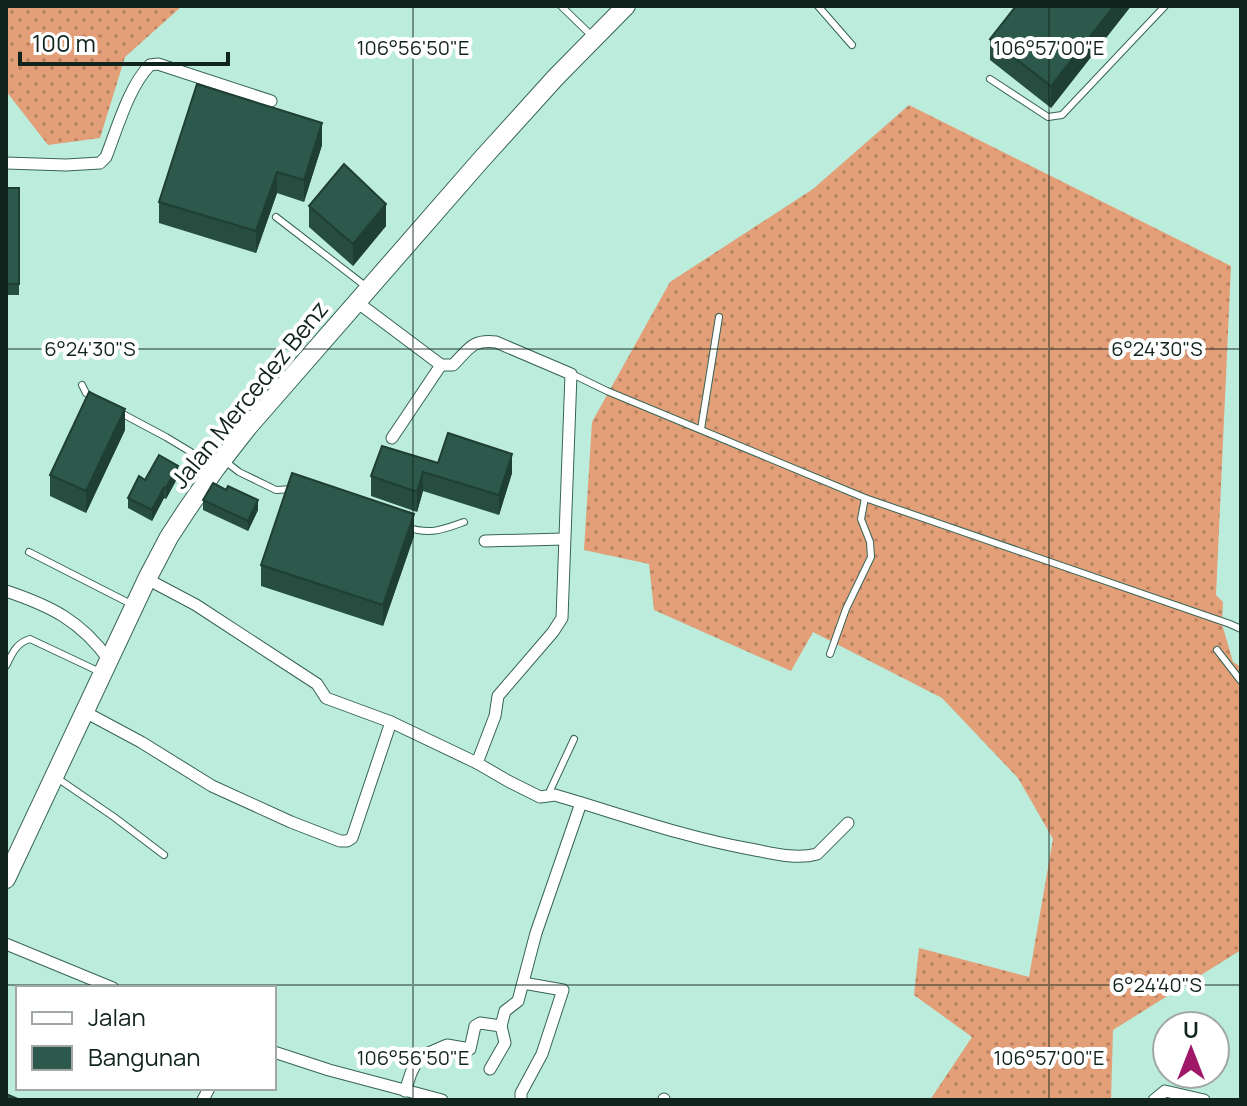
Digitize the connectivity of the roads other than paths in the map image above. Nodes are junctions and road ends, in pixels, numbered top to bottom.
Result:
1 (561, 6) edge
2 (626, 6) edge
3 (818, 6) edge
4 (1165, 6) edge
5 (594, 38) junction
6 (852, 45) dead end
7 (990, 79) dead end
8 (271, 101) dead end
9 (6, 163) edge
10 (276, 217) dead end
11 (363, 295) junction
12 (719, 317) dead end
13 (441, 365) junction
14 (571, 374) junction
15 (82, 385) dead end
16 (94, 399) edge
17 (106, 405) edge
18 (701, 429) junction
19 (392, 438) dead end
20 (219, 463) junction
21 (306, 493) edge
22 (865, 498) junction
23 (464, 522) dead end
24 (404, 527) edge
25 (564, 539) junction
26 (485, 541) dead end
27 (29, 552) dead end
28 (147, 579) junction
29 (6, 591) edge
30 (134, 606) junction
31 (1241, 630) edge
32 (1217, 650) dead end
33 (830, 654) dead end
34 (6, 666) edge
35 (106, 667) junction
36 (1241, 681) edge
37 (85, 712) junction
38 (391, 722) junction
39 (574, 739) dead end
40 (477, 763) junction
41 (55, 777) junction
42 (547, 797) junction
43 (581, 803) junction
44 (848, 823) dead end
45 (164, 855) dead end
46 (6, 879) edge
47 (6, 944) edge
48 (523, 983) junction
49 (108, 986) edge
50 (501, 1026) junction
51 (276, 1053) edge
52 (490, 1069) dead end
53 (405, 1091) junction
54 (442, 1100) edge
55 (521, 1100) edge
56 (1154, 1100) edge
57 (1204, 1100) edge

1 - 5 lane
2 - 5 main road, Jalan Mercedez Benz
3 - 6 lane
4 - 7 lane
5 - 11 main road, Jalan Mercedez Benz
8 - 9 street
10 - 11 lane
11 - 13 street
11 - 20 main road, Jalan Mercedez Benz
12 - 18 lane
13 - 14 street
13 - 19 street
14 - 18 lane
14 - 25 street
15 - 16 lane
17 - 20 lane
18 - 22 lane
20 - 21 lane
20 - 28 main road, Jalan Mercedez Benz
22 - 31 lane
22 - 33 lane
23 - 24 lane
25 - 26 street
25 - 40 street
27 - 30 lane
28 - 30 main road, Jalan Mercedez Benz
28 - 38 street
29 - 35 street
30 - 35 main road, Jalan Mercedez Benz
32 - 36 lane
34 - 35 lane
35 - 37 main road, Jalan Mercedez Benz
37 - 38 street
37 - 41 main road, Jalan Mercedez Benz
38 - 40 street
39 - 42 lane
40 - 42 street
41 - 45 lane
41 - 46 main road, Jalan Mercedez Benz
42 - 43 street
43 - 44 street
43 - 48 street
47 - 49 street
48 - 50 street
48 - 55 street
50 - 52 street
50 - 53 street
51 - 53 street
53 - 54 street
56 - 57 street

